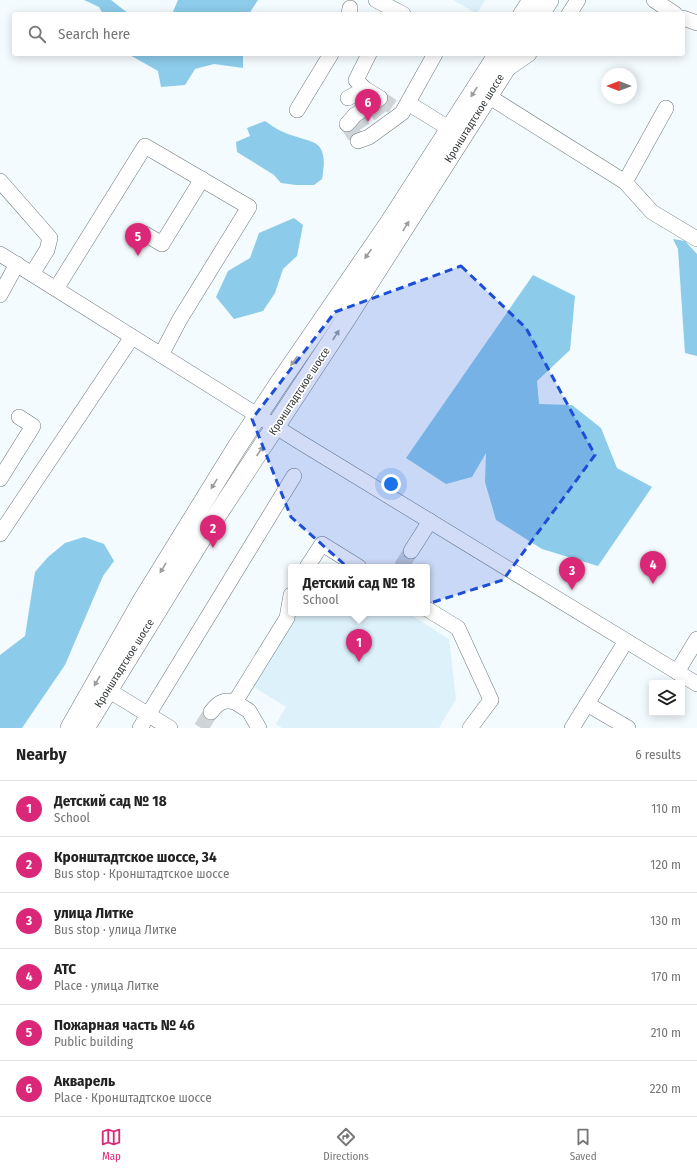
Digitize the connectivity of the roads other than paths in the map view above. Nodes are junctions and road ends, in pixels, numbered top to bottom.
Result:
1 (376, 0) edge
2 (532, 0) edge
3 (549, 0) edge
4 (578, 0) edge
5 (654, 0) edge
6 (399, 12) edge
7 (524, 12) edge
8 (541, 12) edge
9 (570, 12) edge
10 (672, 12) edge
11 (685, 19) edge
12 (697, 23) edge
13 (330, 56) edge
14 (368, 56) edge
15 (434, 56) edge
16 (497, 56) edge
17 (514, 56) edge
18 (526, 56) edge
19 (504, 72) junction
20 (365, 89) junction
21 (488, 96) junction
22 (348, 98) dead end
23 (408, 103) junction
24 (666, 108) dead end
25 (297, 110) dead end
26 (347, 124) dead end
27 (450, 129) junction
28 (358, 141) dead end
29 (202, 179) junction
30 (0, 181) edge
31 (625, 182) junction
32 (145, 234) dead end
33 (697, 239) edge
34 (0, 254) edge
35 (16, 264) junction
36 (32, 274) junction
37 (56, 289) junction
38 (0, 295) edge
39 (132, 337) junction
40 (161, 355) junction
41 (258, 415) junction
42 (19, 417) dead end
43 (276, 426) junction
44 (2, 471) edge
45 (294, 476) dead end
46 (430, 521) junction
47 (0, 534) edge
48 (411, 552) tunnel mouth
49 (309, 564) edge
50 (354, 564) edge
51 (430, 611) edge
52 (288, 612) edge
53 (697, 639) edge
54 (626, 641) junction
55 (677, 672) junction
56 (697, 684) edge
57 (108, 690) junction
58 (234, 702) junction
59 (587, 704) junction
60 (211, 712) tunnel mouth
61 (149, 714) junction
62 (70, 728) edge
63 (85, 728) edge
64 (140, 728) edge
65 (170, 728) edge
66 (259, 728) edge
67 (470, 728) edge
68 (572, 728) edge
69 (628, 728) edge

1 - 6 street
2 - 7 main road
3 - 8 main road
4 - 9 street
5 - 10 street
11 - 12 street
13 - 25 street
14 - 20 street
15 - 23 street
16 -> 27 main road, Кронштадтское шоссе
17 - 19 main road, Кронштадтское шоссе
18 - 19 street
19 - 21 main road, Кронштадтское шоссе
20 - 22 street
20 - 26 street
21 - 31 street
43 -> 21 main road, Кронштадтское шоссе
23 - 27 street
23 - 28 street
24 - 31 street
27 -> 41 main road, Кронштадтское шоссе
29 - 32 street
29 - 37 street
29 - 40 street
30 - 36 street
31 - 33 street
34 - 35 street
35 - 36 street
35 - 38 street
36 - 37 street
37 - 39 street
39 - 40 street
39 - 47 street
40 - 41 street
41 - 43 street
41 -> 62 main road, Кронштадтское шоссе
42 - 44 street
43 - 46 street
57 -> 43 main road, Кронштадтское шоссе
45 - 61 street
46 - 48 street
46 - 54 street
49 - 50 street
51 - 67 street
52 - 58 street
53 - 55 street
54 - 55 street
54 - 59 street
55 - 56 street
57 - 61 street
57 - 63 main road, Кронштадтское шоссе
58 - 60 street
58 - 66 street
59 - 68 street
59 - 69 street
61 - 64 street
61 - 65 street

